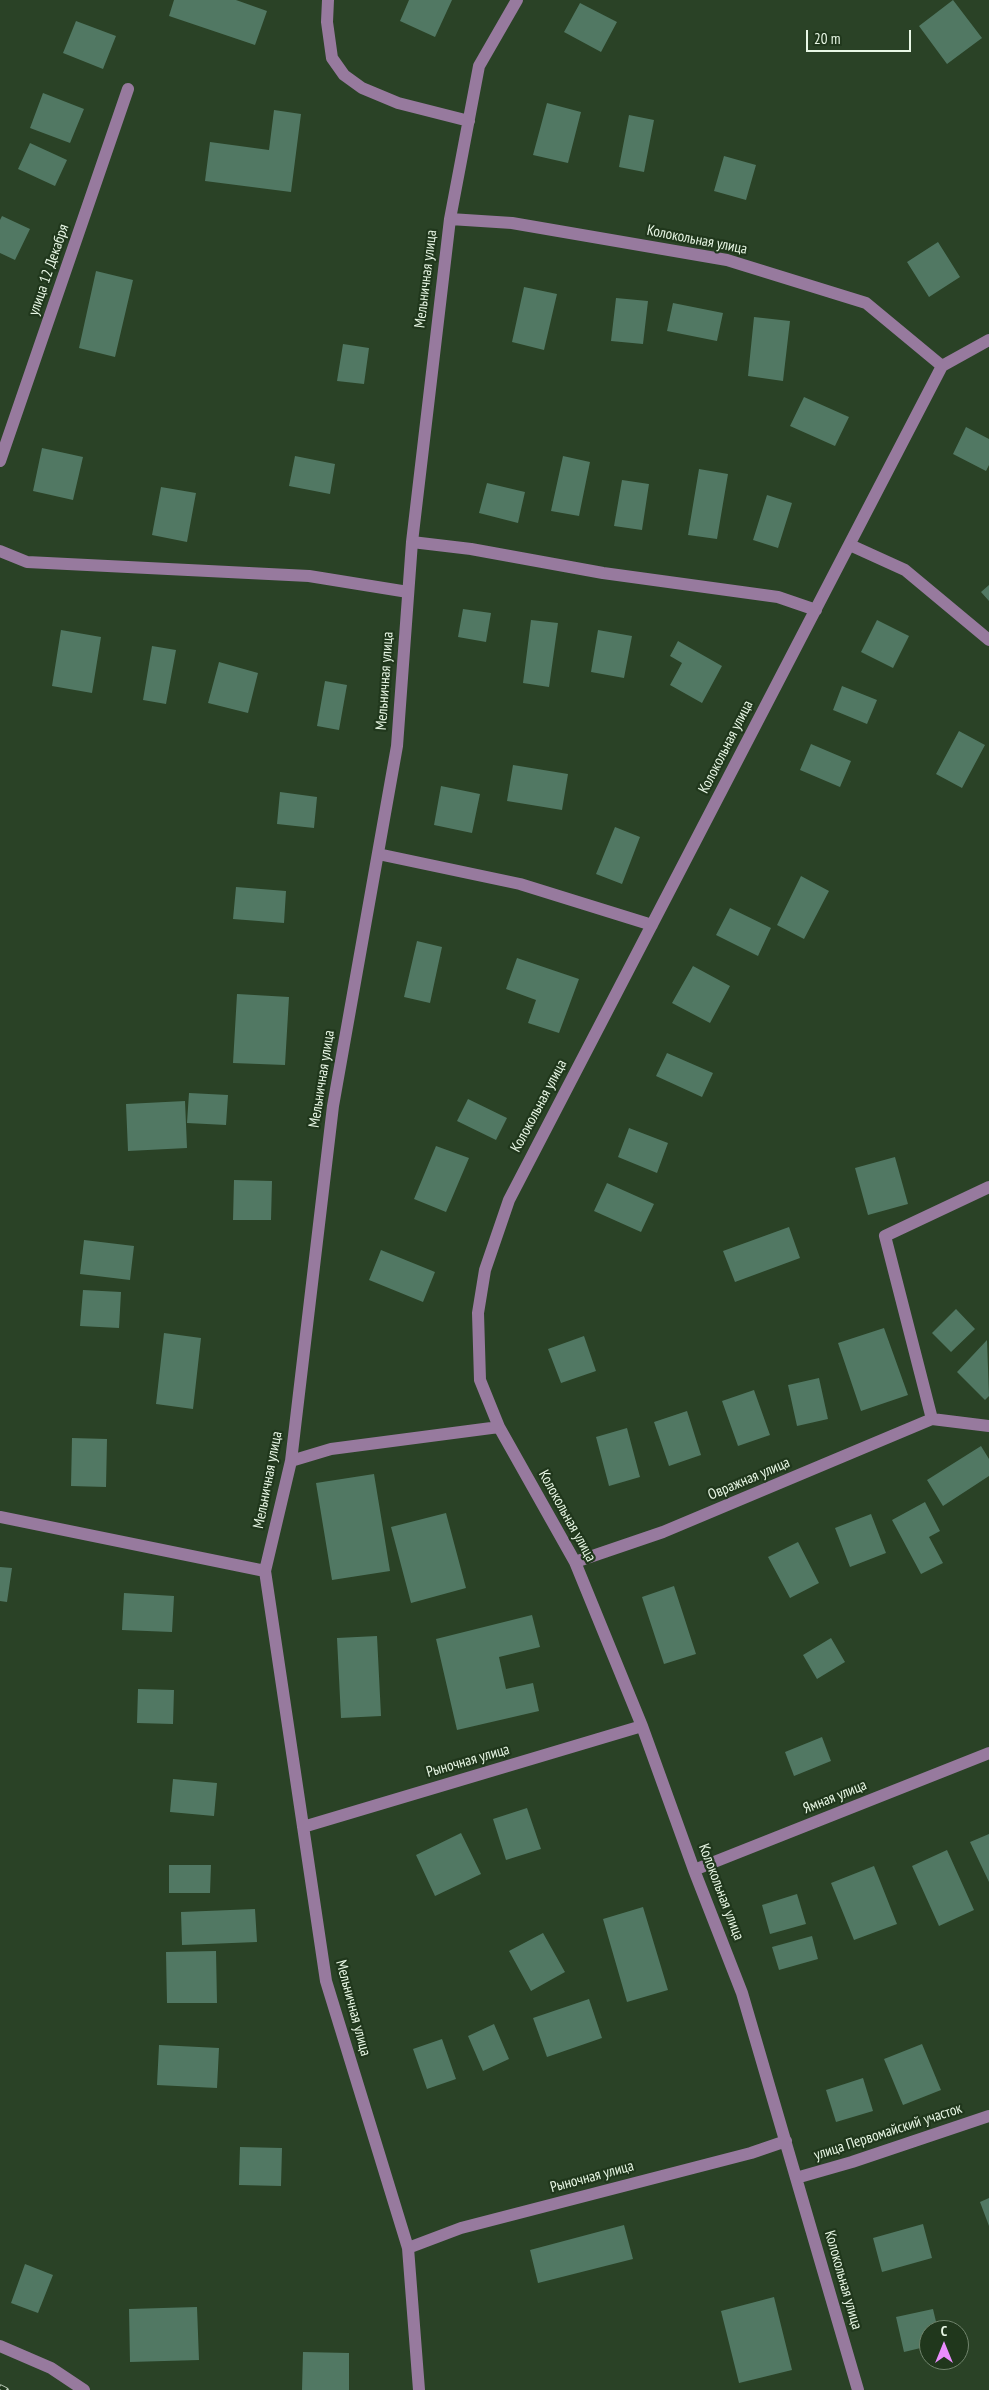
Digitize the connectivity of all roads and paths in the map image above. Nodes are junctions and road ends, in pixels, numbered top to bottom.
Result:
1 (328, 0) edge
2 (516, 0) edge
3 (128, 89) dead end
4 (469, 121) junction
5 (450, 218) junction
6 (989, 340) edge
7 (942, 366) junction
8 (0, 461) edge
9 (412, 542) junction
10 (850, 545) junction
11 (0, 551) edge
12 (408, 592) junction
13 (816, 610) junction
14 (989, 640) edge
15 (378, 854) junction
16 (652, 925) junction
17 (989, 1187) edge
18 (932, 1419) junction
19 (989, 1426) edge
20 (499, 1428) junction
21 (291, 1461) junction
22 (0, 1517) edge
23 (575, 1562) junction
24 (265, 1571) junction
25 (642, 1726) junction
26 (989, 1753) edge
27 (302, 1827) junction
28 (694, 1870) junction
29 (989, 2116) edge
30 (786, 2141) junction
31 (796, 2178) junction
32 (408, 2248) junction
33 (0, 2346) edge
34 (84, 2390) edge
35 (419, 2390) edge
36 (858, 2390) edge

1 - 4 street
2 - 4 street, Мельничная улица
3 - 8 street, улица 12 Декабря
4 - 5 street, Мельничная улица
5 - 7 street, Колокольная улица
5 - 9 street, Мельничная улица
6 - 7 street
7 - 10 street, Колокольная улица
9 - 12 street, Мельничная улица
9 - 13 street
10 - 13 street, Колокольная улица
10 - 14 street
11 - 12 street
12 - 15 street, Мельничная улица
13 - 16 street, Колокольная улица
15 - 16 street
15 - 21 street, Мельничная улица
16 - 20 street, Колокольная улица
17 - 18 street
18 - 19 street, Овражная улица
18 - 23 street, Овражная улица
20 - 21 street
20 - 23 street, Колокольная улица
21 - 24 street, Мельничная улица
22 - 24 street
23 - 25 street, Колокольная улица
24 - 27 street, Мельничная улица
25 - 27 street, Рыночная улица
25 - 28 street, Колокольная улица
26 - 28 street, Ямная улица
27 - 32 street, Мельничная улица
28 - 30 street, Колокольная улица
29 - 31 street, улица Первомайский участок
30 - 31 street, Колокольная улица
30 - 32 street, Рыночная улица
31 - 36 street, Колокольная улица
32 - 35 street, Мельничная улица
33 - 34 street

